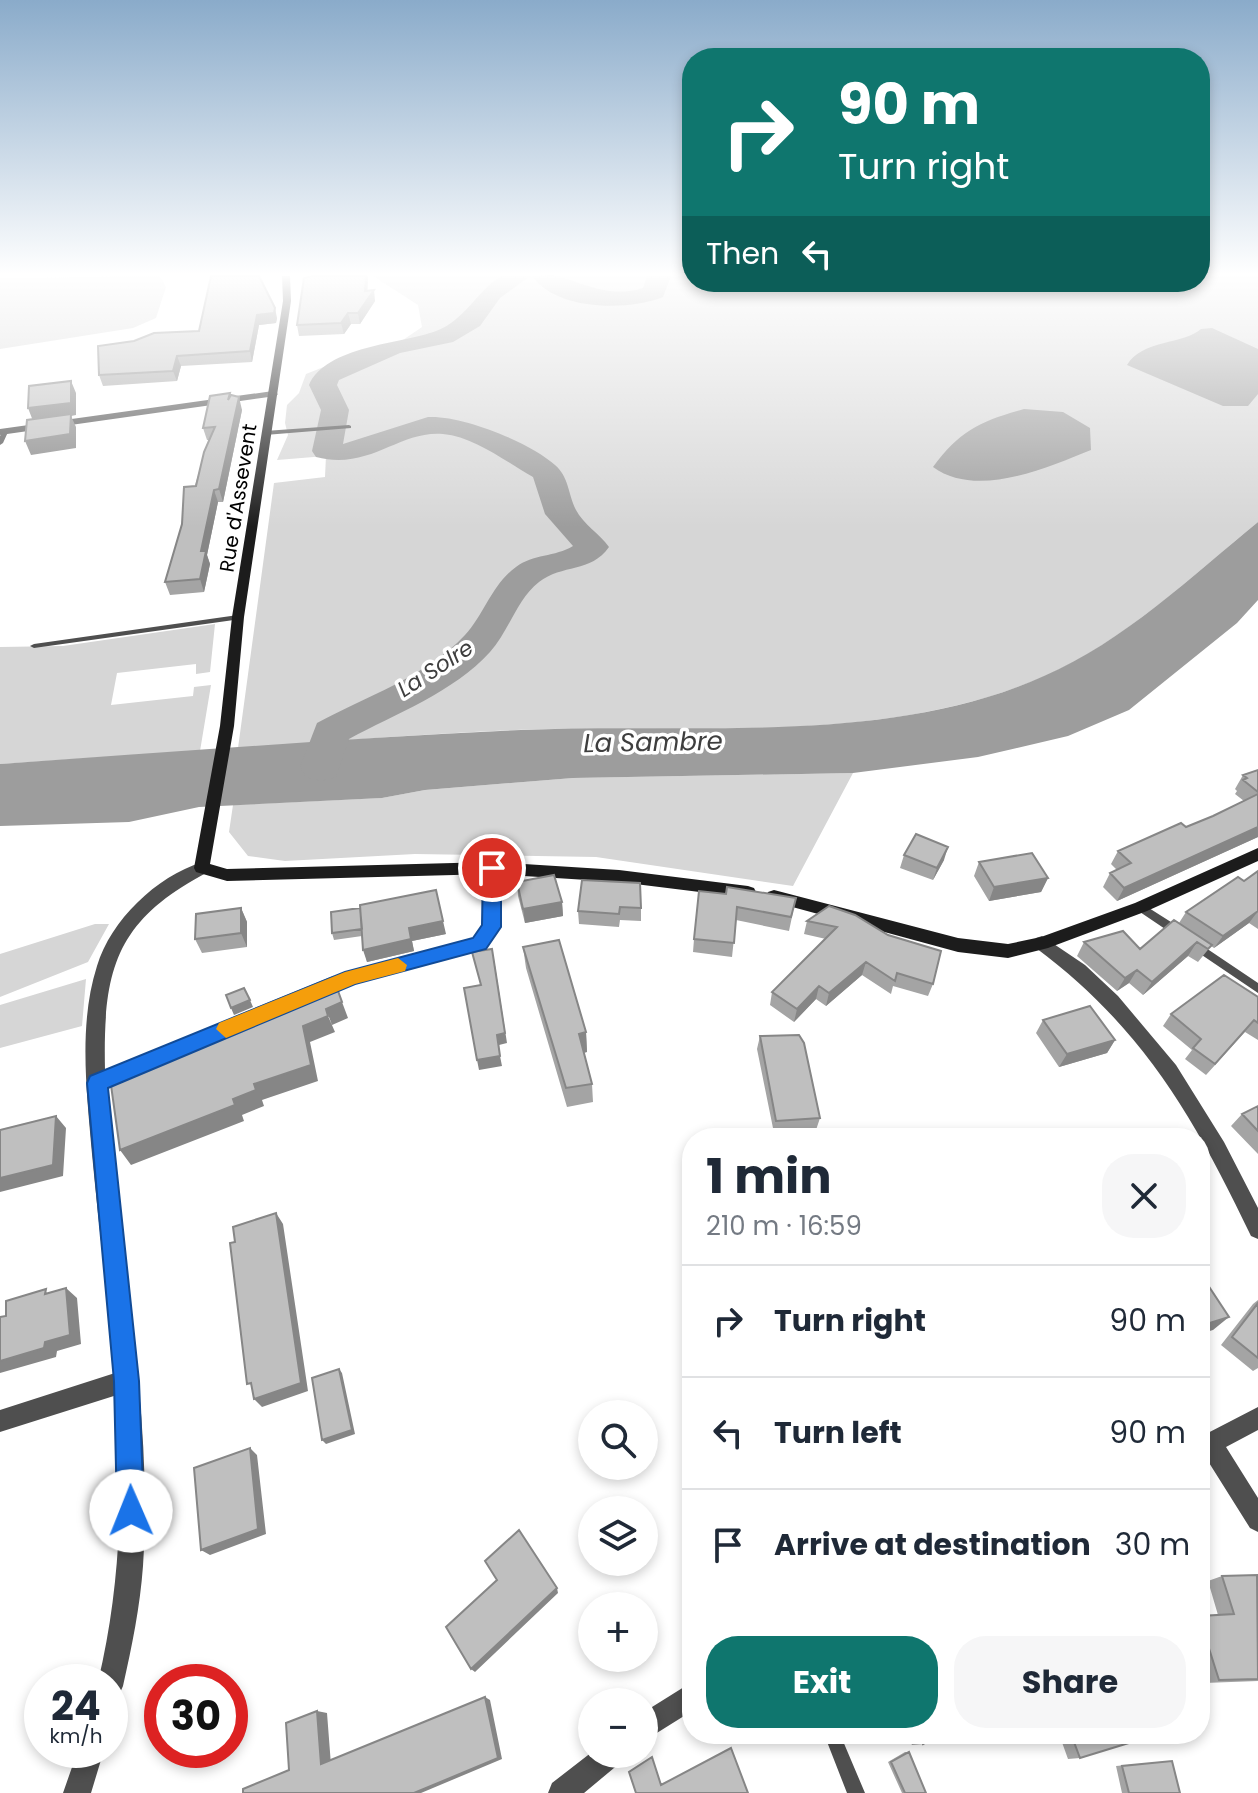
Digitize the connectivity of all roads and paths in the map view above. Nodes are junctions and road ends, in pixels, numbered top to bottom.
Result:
1 (278, 360) edge
2 (273, 394) junction
3 (349, 427) dead end
4 (2, 432) edge
5 (265, 433) junction
6 (0, 443) edge
7 (238, 617) junction
8 (34, 646) dead end
9 (1258, 854) edge
10 (202, 868) junction
11 (492, 868) junction
12 (1141, 907) junction
13 (1042, 943) junction
14 (1258, 989) edge
15 (295, 1001) edge
16 (266, 1012) edge
17 (97, 1083) junction
18 (1205, 1128) edge
19 (1210, 1137) edge
20 (1258, 1229) edge
21 (126, 1381) junction
22 (1258, 1418) edge
23 (0, 1421) edge
24 (1210, 1443) edge
25 (1210, 1453) edge
26 (1258, 1520) edge
27 (114, 1664) edge
28 (682, 1702) edge
29 (658, 1718) edge
30 (836, 1744) edge
31 (85, 1768) edge
32 (593, 1768) edge
33 (77, 1793) edge
34 (562, 1793) edge
35 (856, 1793) edge

1 - 2 street, Rue d'Assevent
2 - 4 street
2 - 5 street, Rue d'Assevent
3 - 5 lane
4 - 6 lane
5 - 7 street, Rue d'Assevent
7 - 8 lane
7 - 10 street, Rue d'Assevent
9 - 12 street
10 - 11 street
10 - 17 street
11 - 13 street
11 - 15 street
12 - 13 street
12 - 14 lane
13 - 18 street
16 - 17 street
17 - 21 street
19 - 20 street
21 - 23 street
21 - 27 street
22 - 24 street
25 - 26 street
28 - 29 street
30 - 35 lane
31 - 33 street
32 - 34 street

